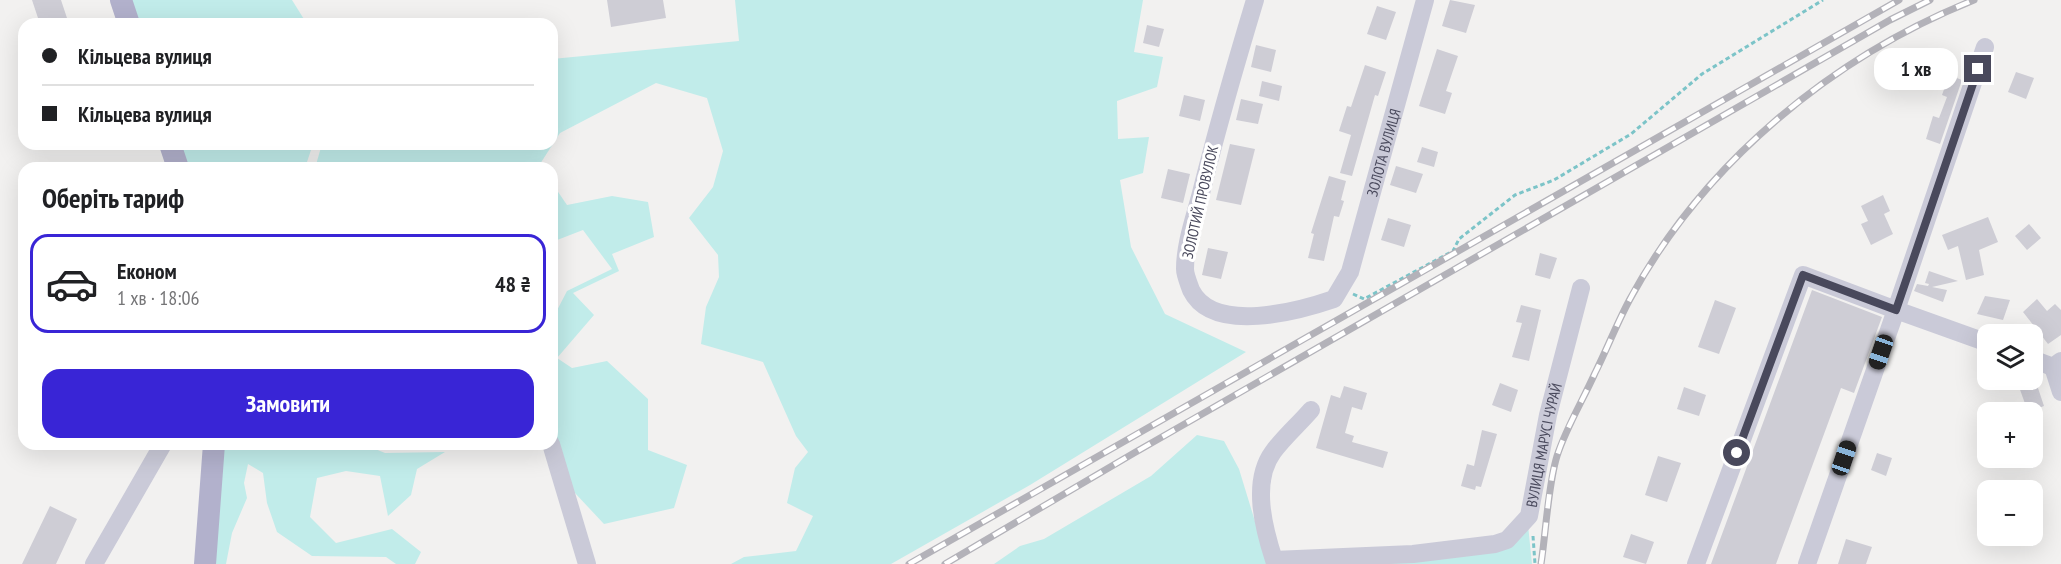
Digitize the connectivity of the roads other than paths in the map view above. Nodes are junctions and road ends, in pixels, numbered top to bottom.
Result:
1 (121, 0) edge
2 (1255, 0) edge
3 (1425, 0) edge
4 (127, 18) edge
5 (1985, 47) dead end
6 (1581, 288) dead end
7 (1338, 294) joint
8 (1896, 310) junction
9 (1977, 339) edge
10 (2057, 364) edge
11 (2061, 392) edge
12 (1311, 410) dead end
13 (160, 450) edge
14 (214, 450) edge
15 (552, 450) edge
16 (94, 564) edge
17 (205, 564) edge
18 (587, 564) edge
19 (1696, 564) edge
20 (1807, 564) edge

1 - 4 main road
2 - 7 street, ЗОЛОТИЙ ПРОВУЛОК
3 - 7 street, ЗОЛОТА ВУЛИЦЯ
5 - 8 street
6 - 12 street, ВУЛИЦЯ МАРУСІ ЧУРАЙ
8 - 9 street
8 - 19 street
8 - 20 street
10 - 11 street
13 - 16 street
14 - 17 main road
15 - 18 street

